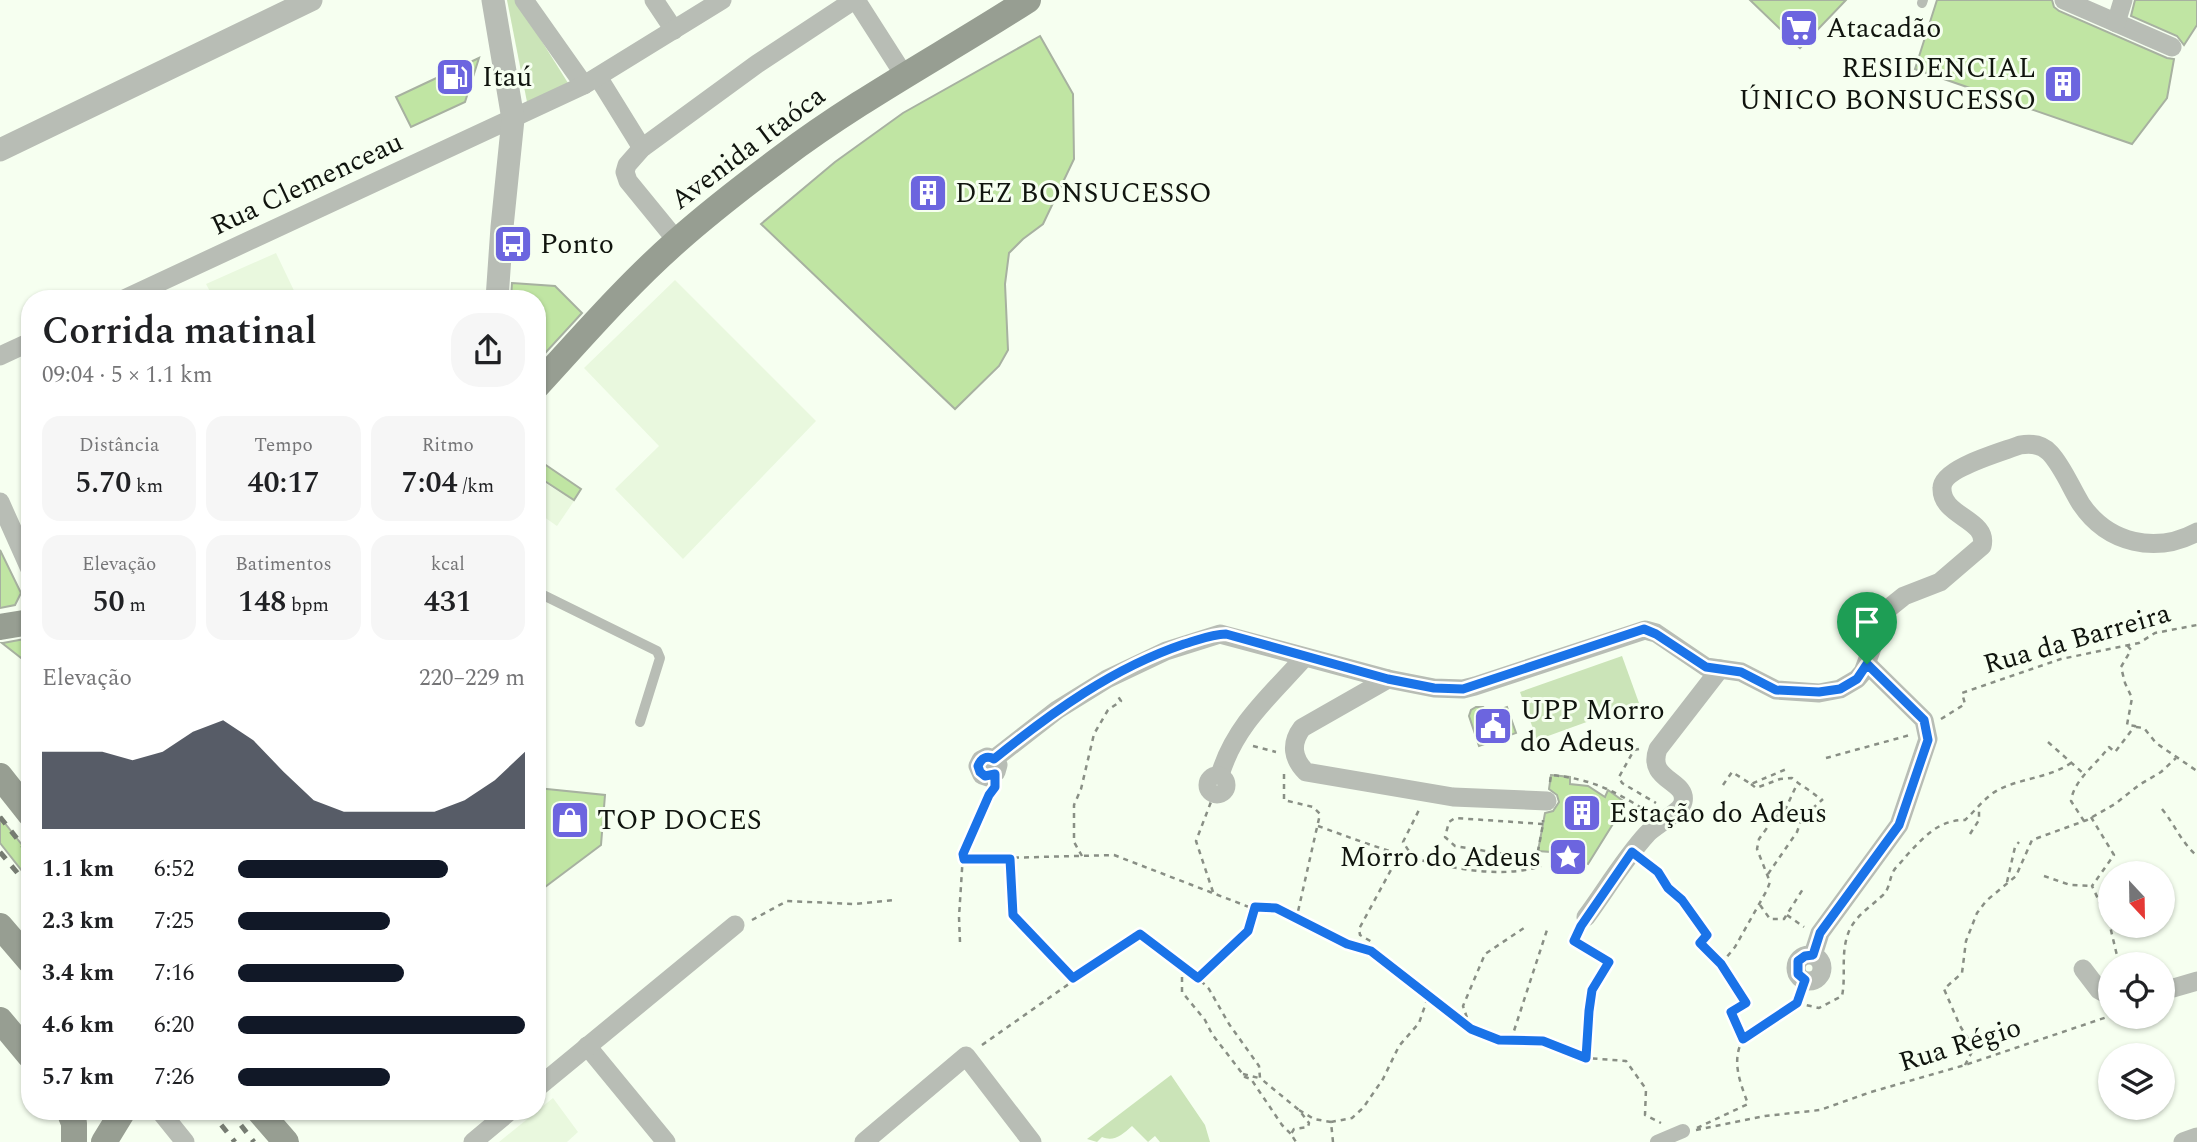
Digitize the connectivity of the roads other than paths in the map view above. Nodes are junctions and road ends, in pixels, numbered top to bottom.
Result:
1 (311, 0) edge
2 (493, 0) edge
3 (524, 0) edge
4 (654, 0) edge
5 (722, 0) edge
6 (855, 0) edge
7 (1028, 0) edge
8 (2064, 0) edge
9 (2123, 0) edge
10 (2116, 23) junction
11 (674, 30) junction
12 (2172, 47) dead end
13 (904, 75) junction
14 (591, 81) junction
15 (513, 119) junction
16 (642, 148) junction
17 (0, 150) edge
18 (677, 241) junction
19 (143, 290) edge
20 (498, 290) edge
21 (21, 346) edge
22 (0, 356) edge
23 (546, 375) edge
24 (0, 502) edge
25 (2197, 532) edge
26 (21, 549) edge
27 (546, 596) edge
28 (21, 624) edge
29 (0, 627) edge
30 (1304, 657) junction
31 (1867, 664) junction
32 (1720, 669) junction
33 (1388, 679) junction
34 (640, 722) dead end
35 (994, 767) road end
36 (0, 776) edge
37 (1217, 785) road end
38 (1547, 801) dead end
39 (21, 803) edge
40 (1586, 917) road end
41 (735, 925) road end
42 (0, 926) edge
43 (21, 950) edge
44 (2083, 969) dead end
45 (1805, 980) road end
46 (2197, 981) edge
47 (2175, 987) edge
48 (2098, 989) edge
49 (0, 1020) edge
50 (21, 1045) edge
51 (587, 1046) junction
52 (546, 1080) edge
53 (117, 1120) edge
54 (167, 1120) edge
55 (267, 1120) edge
56 (499, 1120) edge
57 (1683, 1131) road end
58 (2197, 1137) edge
59 (104, 1142) edge
60 (185, 1142) edge
61 (286, 1142) edge
62 (473, 1142) edge
63 (666, 1142) edge
64 (864, 1142) edge
65 (1032, 1142) edge
66 (1657, 1142) edge
67 (2183, 1142) edge

1 - 17 street
2 - 15 street
3 - 14 street
4 - 11 street
5 - 11 street, Rua Clemenceau
6 - 13 street
6 - 16 street
7 - 13 main road, Avenida Itaóca
8 - 10 street
9 - 10 street
10 - 12 street
11 - 14 street, Rua Clemenceau
13 - 18 main road, Avenida Itaóca
14 - 15 street, Rua Clemenceau
14 - 16 street
15 - 19 street, Rua Clemenceau
15 - 20 street
16 - 18 street
18 - 23 main road, Avenida Itaóca
21 - 22 street
24 - 26 street
25 - 31 street
27 - 34 lane
28 - 29 main road
30 - 33 street
30 - 35 street
30 - 37 street
31 - 32 street
31 - 45 street
32 - 33 street
32 - 40 street
33 - 38 street
36 - 39 main road
41 - 51 street
42 - 43 main road
44 - 48 street
46 - 47 street
49 - 50 main road
51 - 52 street
51 - 63 street
53 - 59 main road
54 - 60 street
55 - 61 main road
56 - 62 street
57 - 66 street
58 - 67 street
64 - 65 street

